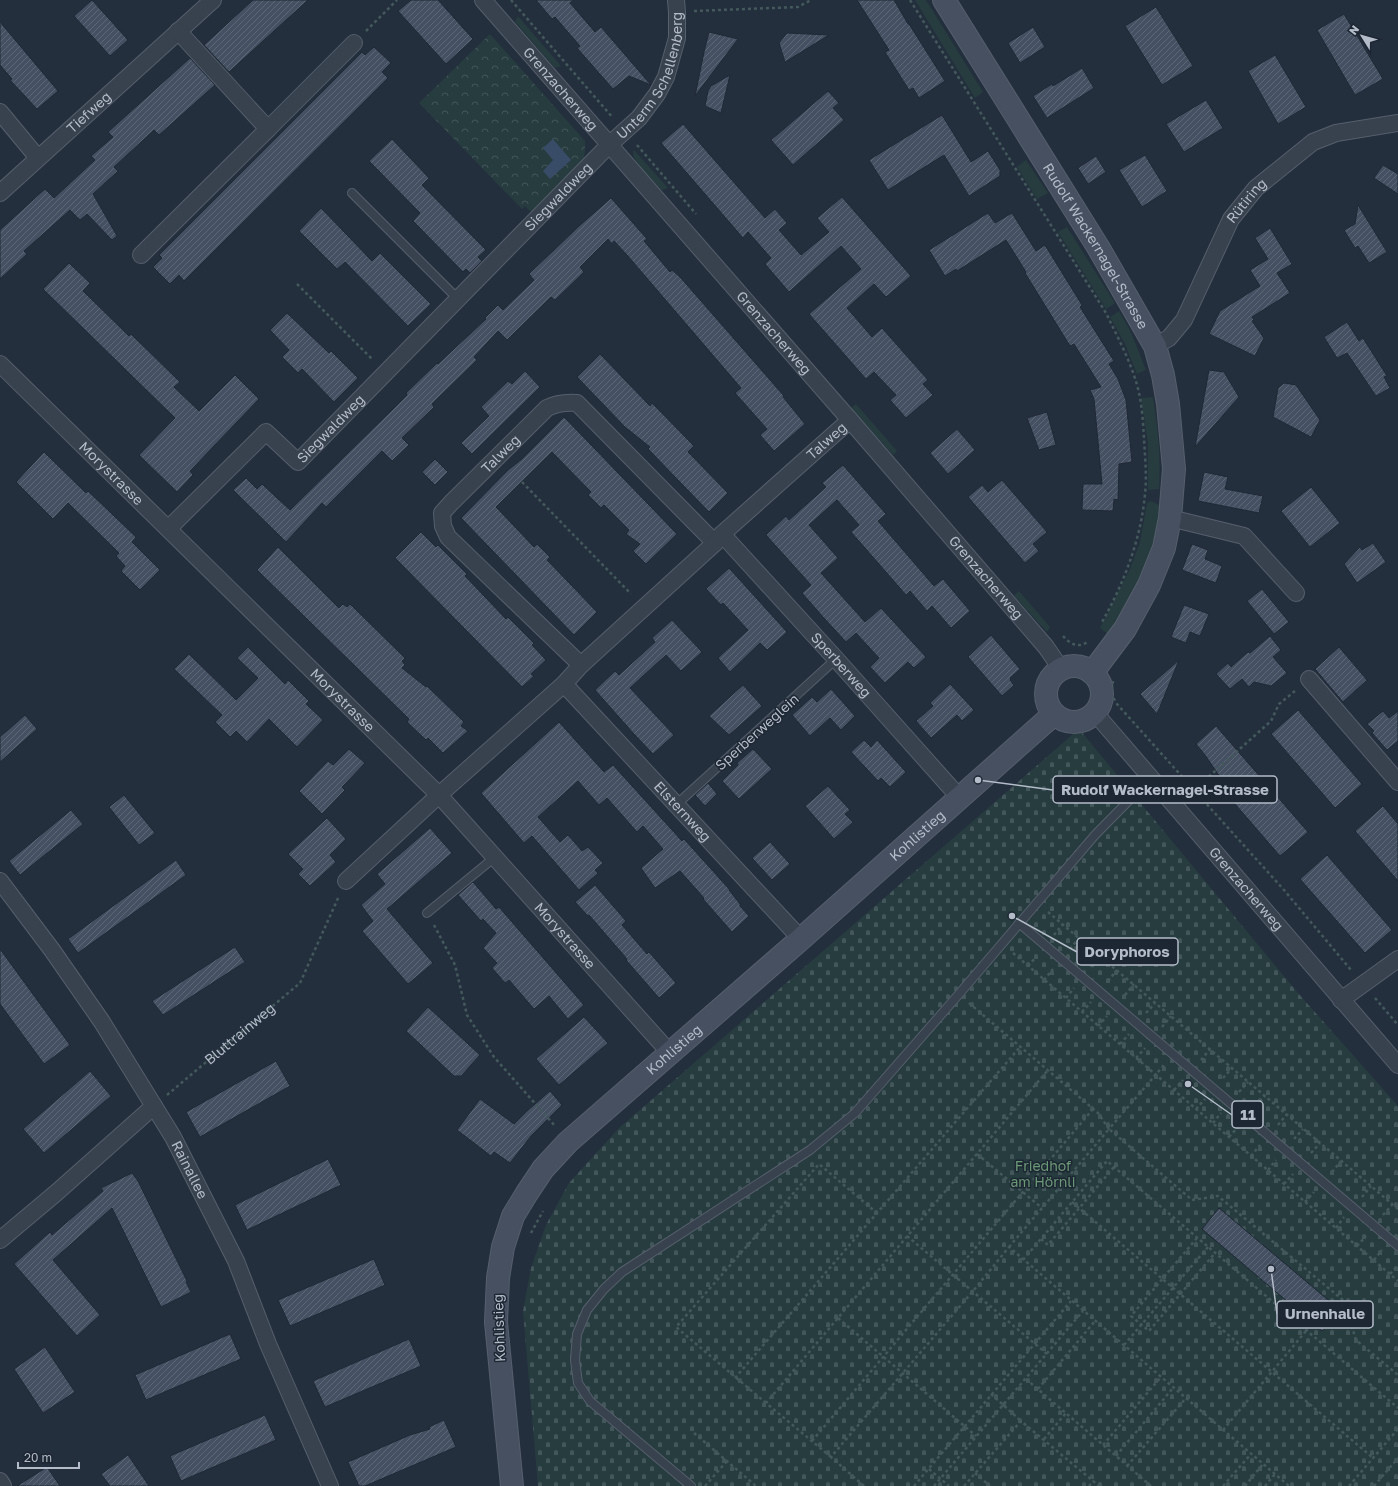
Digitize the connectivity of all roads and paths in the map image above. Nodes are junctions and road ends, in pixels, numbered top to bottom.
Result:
1 (212, 0) edge
2 (396, 0) edge
3 (483, 0) edge
4 (511, 0) edge
5 (811, 0) edge
6 (910, 0) edge
7 (944, 0) edge
8 (676, 6) edge
9 (178, 31) junction
10 (354, 43) joint
11 (0, 112) edge
12 (615, 120) dead end
13 (1398, 123) edge
14 (268, 129) junction
15 (609, 145) junction
16 (38, 158) junction
17 (0, 192) edge
18 (352, 193) dead end
19 (141, 255) dead end
20 (297, 284) dead end
21 (458, 300) junction
22 (1155, 346) junction
23 (0, 364) edge
24 (386, 373) junction
25 (850, 420) junction
26 (522, 482) dead end
27 (1170, 518) junction
28 (169, 528) junction
29 (718, 538) junction
30 (1296, 593) dead end
31 (644, 608) junction
32 (1100, 625) dead end
33 (836, 659) junction
34 (581, 665) junction
35 (1061, 670) junction
36 (1092, 672) junction
37 (1114, 678) dead end
38 (1309, 679) joint
39 (564, 684) junction
40 (1095, 713) junction
41 (1054, 714) junction
42 (1152, 777) junction
43 (1398, 782) edge
44 (1194, 790) junction
45 (439, 795) junction
46 (959, 797) junction
47 (1174, 802) junction
48 (677, 804) junction
49 (495, 857) junction
50 (0, 880) edge
51 (346, 881) joint
52 (1037, 902) junction
53 (427, 913) joint
54 (1019, 923) junction
55 (801, 939) junction
56 (1002, 944) junction
57 (1398, 959) edge
58 (1364, 984) junction
59 (959, 994) junction
60 (1341, 1000) junction
61 (1398, 1025) edge
62 (1020, 1047) junction
63 (670, 1053) junction
64 (1173, 1054) junction
65 (1398, 1066) edge
66 (1048, 1070) junction
67 (1156, 1074) junction
68 (154, 1106) junction
69 (1093, 1109) junction
70 (548, 1117) dead end
71 (1110, 1129) junction
72 (977, 1154) junction
73 (1114, 1167) junction
74 (1023, 1192) junction
75 (1072, 1202) junction
76 (546, 1206) dead end
77 (1042, 1208) junction
78 (1080, 1208) junction
79 (1398, 1209) edge
80 (878, 1214) junction
81 (907, 1236) junction
82 (1197, 1238) junction
83 (528, 1239) dead end
84 (1041, 1239) junction
85 (0, 1240) edge
86 (1398, 1246) edge
87 (1009, 1247) junction
88 (1208, 1247) junction
89 (1215, 1253) junction
90 (1023, 1260) junction
91 (1398, 1265) edge
92 (953, 1274) junction
93 (1390, 1274) junction
94 (1162, 1278) junction
95 (1398, 1281) edge
96 (1173, 1288) junction
97 (973, 1291) junction
98 (1180, 1294) junction
99 (1071, 1301) junction
100 (1083, 1311) junction
101 (838, 1318) junction
102 (1095, 1321) junction
103 (1142, 1324) junction
104 (1306, 1331) junction
105 (1035, 1344) junction
106 (1124, 1345) junction
107 (1047, 1354) junction
108 (884, 1356) junction
109 (1272, 1372) junction
110 (903, 1373) junction
111 (1398, 1375) edge
112 (1160, 1377) junction
113 (735, 1378) junction
114 (1026, 1379) junction
115 (1173, 1388) junction
116 (1038, 1389) junction
117 (992, 1394) junction
118 (1186, 1398) junction
119 (766, 1404) junction
120 (1003, 1405) junction
121 (1398, 1408) edge
122 (1066, 1413) junction
123 (1021, 1421) junction
124 (965, 1426) junction
125 (1398, 1429) edge
126 (1223, 1430) junction
127 (694, 1433) dead end
128 (976, 1436) junction
129 (1044, 1439) junction
130 (812, 1441) junction
131 (1102, 1445) junction
132 (1251, 1454) junction
133 (1116, 1456) junction
134 (831, 1457) junction
135 (1372, 1458) junction
136 (1398, 1458) edge
137 (727, 1461) junction
138 (1263, 1464) junction
139 (1127, 1466) junction
140 (928, 1469) junction
141 (975, 1473) junction
142 (1275, 1474) junction
143 (940, 1479) junction
144 (0, 1481) edge
145 (1093, 1481) junction
146 (3, 1486) edge
147 (330, 1486) edge
148 (512, 1486) edge
149 (691, 1486) edge
150 (704, 1486) edge
151 (756, 1486) edge
152 (864, 1486) edge
153 (914, 1486) edge
154 (934, 1486) edge
155 (949, 1486) edge
156 (964, 1486) edge
157 (990, 1486) edge
158 (1089, 1486) edge
159 (1099, 1486) edge
160 (1151, 1486) edge
161 (1224, 1486) edge
162 (1245, 1486) edge
163 (1265, 1486) edge
164 (1289, 1486) edge
165 (1349, 1486) edge
166 (1374, 1486) edge

1 - 9 street, Tiefweg
2 - 10 path
3 - 15 street, Grenzacherweg
4 - 12 path
5 - 8 path
6 - 32 path
7 - 22 street, Rudolf Wackernagel-Strasse
8 - 15 street, Unterm Schellenberg
9 - 14 street
9 - 16 street, Tiefweg
10 - 14 street
11 - 16 street
13 - 22 street, Rütiring
14 - 19 street
15 - 21 street, Siegwaldweg
15 - 25 street, Grenzacherweg
16 - 17 street, Tiefweg
18 - 21 lane
20 - 24 path
21 - 24 street, Siegwaldweg
22 - 27 street, Rudolf Wackernagel-Strasse
23 - 28 street, Morystrasse
24 - 28 street, Siegwaldweg
25 - 29 street, Talweg
25 - 35 street, Grenzacherweg
26 - 31 path
27 - 30 street
27 - 36 street, Rudolf Wackernagel-Strasse
28 - 45 street, Morystrasse
29 - 31 street, Talweg
29 - 33 street, Sperberweg
29 - 34 street, Talweg
31 - 34 street, Talweg
33 - 46 street, Sperberweg
33 - 48 lane, Sperberweglein
34 - 39 street, Talweg
35 - 36 street
35 - 41 street
36 - 40 street
37 - 44 path
38 - 43 street
38 - 44 path
39 - 45 street, Talweg
39 - 48 street, Elsternweg
40 - 41 street
40 - 42 street, Grenzacherweg
41 - 46 street, Kohlistieg
42 - 47 street, Grenzacherweg
42 - 52 lane
44 - 47 path
44 - 58 path
45 - 49 street, Morystrasse
45 - 51 street
46 - 55 street, Kohlistieg
47 - 60 street, Grenzacherweg
48 - 55 street, Elsternweg
49 - 53 lane
49 - 63 street, Morystrasse
50 - 68 street, Rainallee
51 - 68 path, Bluttrainweg
52 - 54 lane
52 - 79 path
53 - 70 path
54 - 56 lane
54 - 64 lane
55 - 63 street, Kohlistieg
56 - 59 lane
56 - 67 path
57 - 58 street
58 - 60 street
58 - 61 path
59 - 62 path
59 - 149 lane
60 - 65 street, Grenzacherweg
62 - 66 path
62 - 80 path
63 - 148 street, Kohlistieg
64 - 67 path
64 - 86 lane
66 - 69 path
66 - 72 path
67 - 71 path
67 - 93 path
68 - 85 street
68 - 147 street, Rainallee
69 - 71 path
69 - 74 path
71 - 77 path
71 - 111 path
72 - 74 path
72 - 81 path
73 - 75 path
73 - 78 path
73 - 82 path
74 - 77 path
74 - 92 path
75 - 78 path
75 - 84 path
76 - 83 path
77 - 87 path
78 - 84 path
78 - 94 path
80 - 113 path
80 - 113 path
81 - 92 path
81 - 101 path
82 - 88 path
82 - 94 path
84 - 90 path
87 - 90 path
87 - 97 path
88 - 89 path
88 - 96 path
89 - 98 path
89 - 104 path
90 - 99 path
91 - 93 path
92 - 97 path
92 - 108 path
93 - 95 path
94 - 96 path
94 - 103 path
96 - 98 path
96 - 103 path
97 - 105 path
97 - 110 path
98 - 103 path
98 - 109 path
99 - 100 path
99 - 105 path
100 - 102 path
100 - 107 path
101 - 108 path
101 - 119 path
102 - 106 path
102 - 116 path
103 - 106 path
104 - 109 path
104 - 121 path
105 - 107 path
105 - 117 path
106 - 112 path
107 - 114 path
108 - 110 path
108 - 130 path
109 - 126 path
109 - 135 path
110 - 124 path
110 - 134 path
112 - 115 path
112 - 131 path
113 - 119 path
114 - 116 path
114 - 120 path
115 - 118 path
115 - 133 path
116 - 122 path
117 - 120 path
117 - 124 path
118 - 126 path
118 - 139 path
119 - 130 path
120 - 123 path
120 - 128 path
122 - 129 path
122 - 131 path
123 - 129 path
123 - 141 path
124 - 128 path
124 - 140 path
125 - 135 path
126 - 132 path
127 - 137 path
128 - 143 path
129 - 145 path
130 - 134 path
131 - 133 path
132 - 138 path
132 - 161 path
133 - 139 path
134 - 152 path
135 - 165 path
136 - 166 path
137 - 150 path
137 - 151 path
138 - 142 path
138 - 162 path
139 - 160 path
140 - 143 path
140 - 153 path
141 - 156 path
141 - 157 path
142 - 163 path
142 - 164 path
143 - 154 path
143 - 155 path
144 - 146 street
145 - 158 path
145 - 159 path

